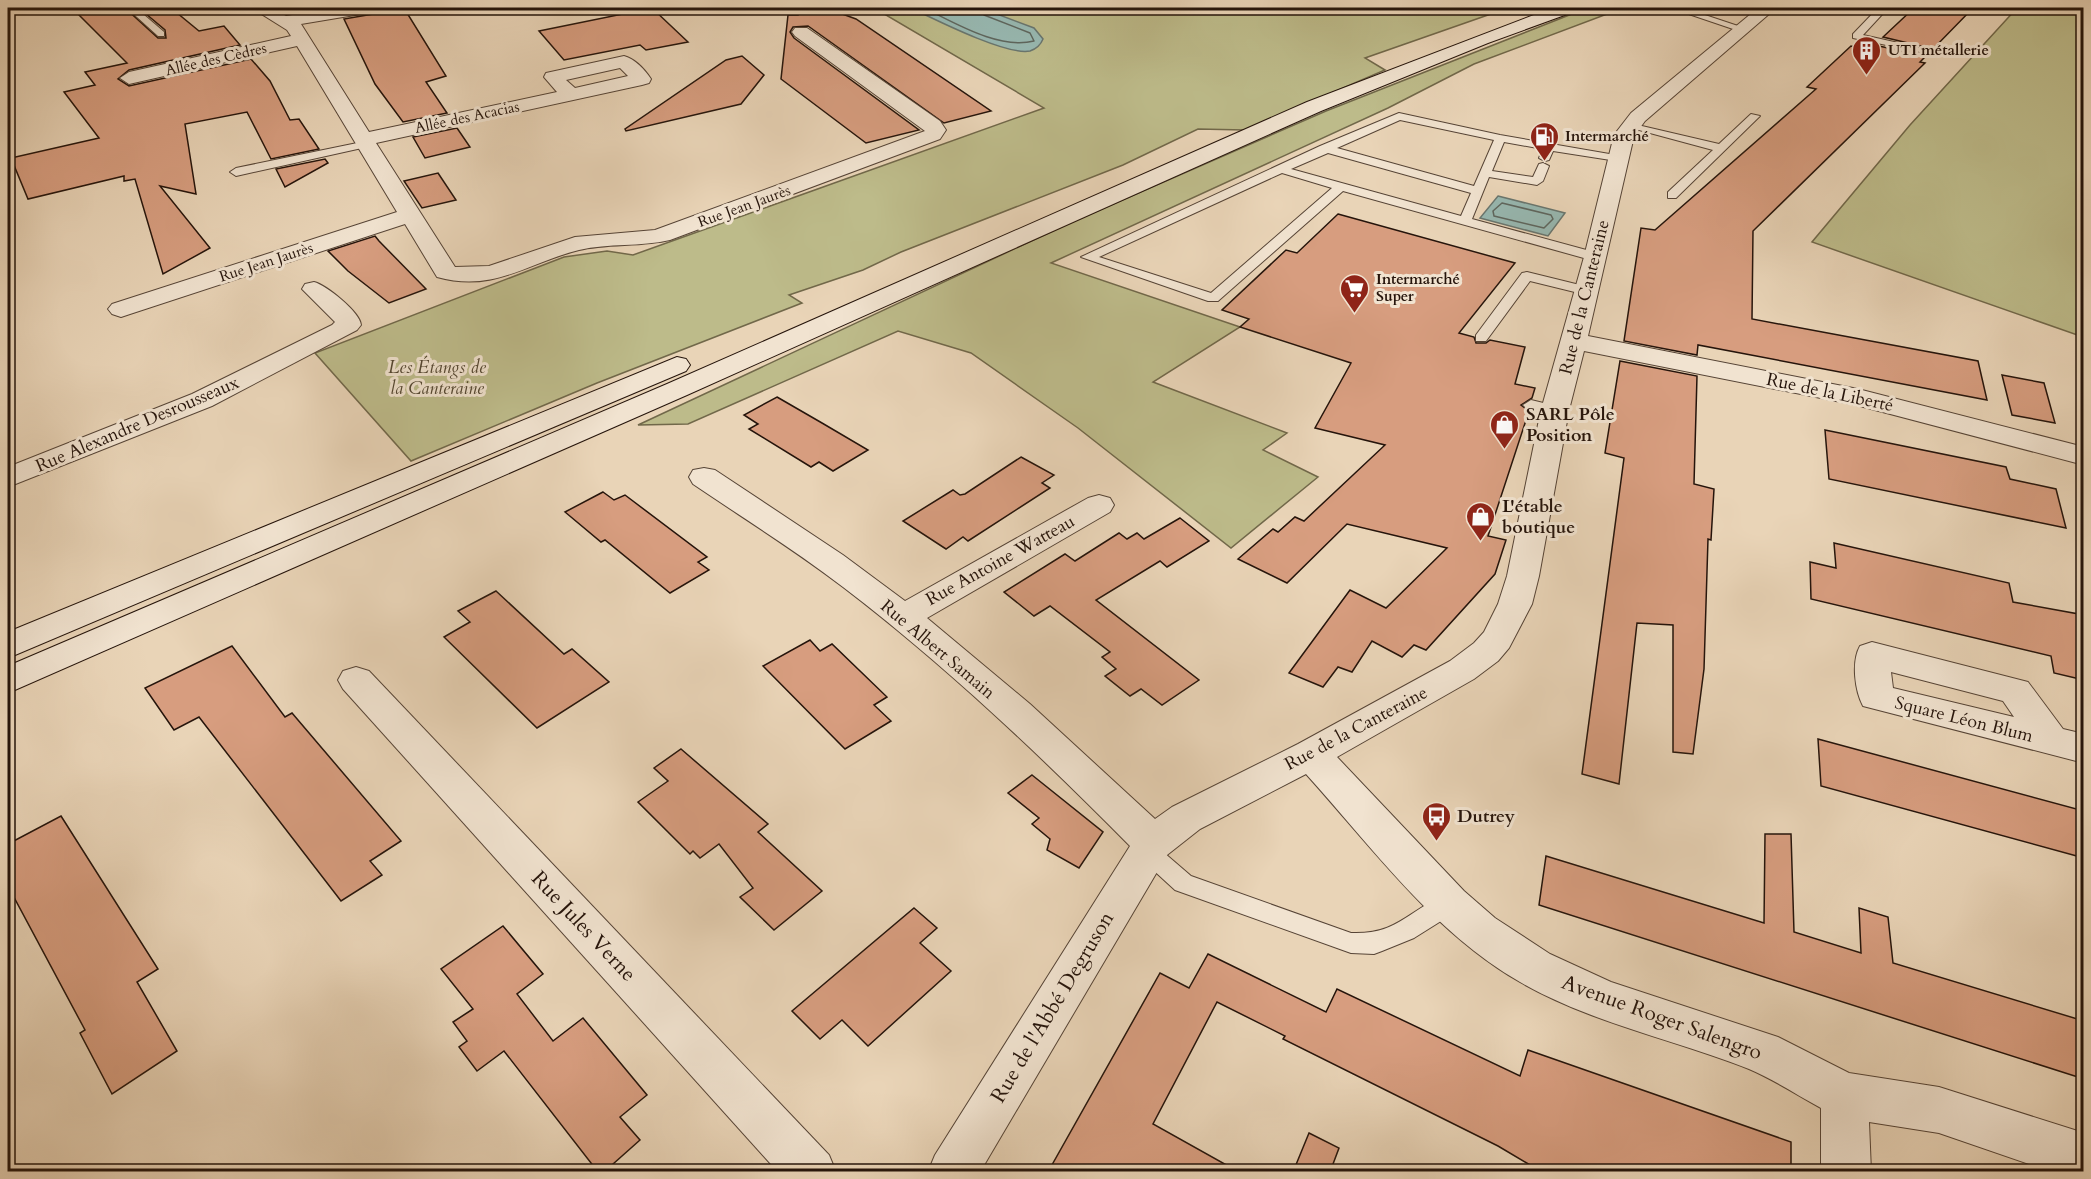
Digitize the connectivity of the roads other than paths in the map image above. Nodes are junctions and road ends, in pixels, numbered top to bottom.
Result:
1 (130, 8) edge
2 (260, 8) edge
3 (367, 8) edge
4 (1567, 8) edge
5 (1676, 8) edge
6 (1766, 8) edge
7 (1883, 8) edge
8 (286, 21) junction
9 (1742, 29) junction
10 (801, 32) dead end
11 (161, 34) dead end
12 (303, 39) junction
13 (1931, 53) dead end
14 (129, 78) dead end
15 (570, 94) dead end
16 (1755, 116) dead end
17 (1629, 126) junction
18 (1500, 138) junction
19 (365, 141) junction
20 (1324, 148) junction
21 (1720, 148) junction
22 (1546, 157) junction
23 (1617, 158) junction
24 (1279, 169) junction
25 (1167, 171) junction
26 (236, 172) dead end
27 (1485, 173) junction
28 (1341, 187) junction
29 (1478, 191) junction
30 (1672, 195) dead end
31 (411, 215) junction
32 (1465, 221) junction
33 (1596, 257) junction
34 (314, 289) dead end
35 (1587, 291) junction
36 (121, 309) dead end
37 (1481, 338) dead end
38 (1573, 341) junction
39 (2084, 456) edge
40 (704, 477) dead end
41 (8, 478) edge
42 (1099, 505) dead end
43 (902, 616) junction
44 (8, 645) edge
45 (8, 680) edge
46 (356, 680) dead end
47 (1311, 754) junction
48 (1150, 847) junction
49 (1449, 904) junction
50 (1844, 1095) junction
51 (2084, 1158) edge
52 (812, 1172) edge
53 (952, 1172) edge
54 (1846, 1172) edge

1 - 11 lane
2 - 8 street, Rue Jean Jaurès
3 - 8 street
4 - 25 street
5 - 9 lane
6 - 9 street, Rue de la Canteraine
7 - 13 lane
8 - 12 street, Rue Jean Jaurès
9 - 17 street, Rue de la Canteraine
10 - 31 street, Rue Jean Jaurès
12 - 14 street, Allée des Cèdres
12 - 19 street, Rue Jean Jaurès
15 - 19 street, Allée des Acacias
16 - 21 lane
17 - 21 lane
17 - 23 street, Rue de la Canteraine
18 - 20 lane
18 - 22 lane
18 - 27 lane
19 - 26 lane
19 - 31 street, Rue Jean Jaurès
20 - 24 lane
20 - 29 lane
21 - 30 lane
22 - 23 lane
22 - 27 lane
23 - 33 street, Rue de la Canteraine
24 - 28 lane
24 - 28 lane
25 - 44 street
25 - 45 street
27 - 29 lane
28 - 32 lane
29 - 32 lane
31 - 36 street, Rue Jean Jaurès
32 - 33 lane
33 - 35 street, Rue de la Canteraine
34 - 41 street, Rue Alexandre Desrousseaux
35 - 37 lane
35 - 38 street, Rue de la Canteraine
38 - 39 street, Rue de la Liberté
38 - 47 street, Rue de la Canteraine
40 - 43 street, Rue Albert Samain
42 - 43 street, Rue Antoine Watteau
43 - 48 street, Rue Albert Samain
46 - 52 street, Rue Jules Verne
47 - 48 street, Rue de la Canteraine
47 - 49 street, Avenue Roger Salengro
48 - 49 lane
48 - 53 street, Rue de l'Abbé Degruson
49 - 50 street, Avenue Roger Salengro
50 - 51 street, Avenue Roger Salengro
50 - 54 street

